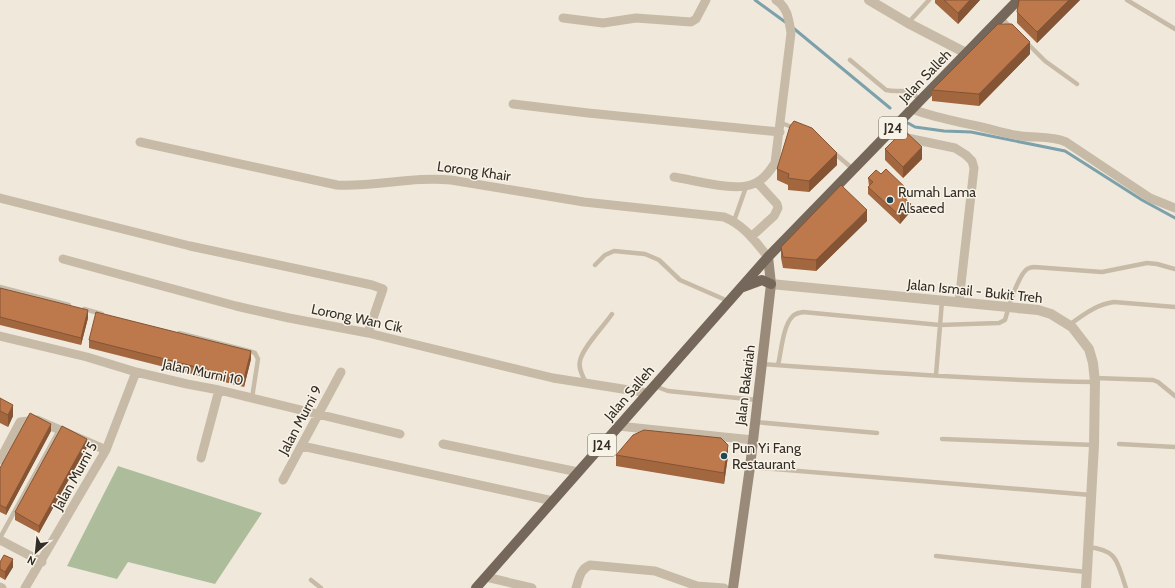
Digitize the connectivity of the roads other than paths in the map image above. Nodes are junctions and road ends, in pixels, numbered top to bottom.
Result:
1 (706, 0) edge
2 (869, 0) edge
3 (929, 0) edge
4 (1018, 0) edge
5 (1128, 0) edge
6 (779, 1) edge
7 (564, 18) dead end
8 (1001, 18) junction
9 (908, 23) junction
10 (1175, 29) edge
11 (1018, 34) edge
12 (1023, 39) edge
13 (966, 53) junction
14 (850, 60) dead end
15 (1077, 84) dead end
16 (921, 100) junction
17 (513, 104) dead end
18 (912, 109) junction
19 (780, 127) junction
20 (802, 131) edge
21 (888, 134) junction
22 (140, 142) dead end
23 (831, 150) edge
24 (853, 169) junction
25 (674, 177) dead end
26 (757, 182) junction
27 (746, 186) junction
28 (0, 198) edge
29 (1175, 208) edge
30 (734, 221) junction
31 (751, 237) junction
32 (768, 257) junction
33 (63, 259) dead end
34 (594, 265) dead end
35 (1175, 269) edge
36 (771, 284) junction
37 (0, 287) edge
38 (739, 288) junction
39 (728, 301) junction
40 (942, 301) junction
41 (959, 302) junction
42 (1008, 307) junction
43 (1175, 307) edge
44 (98, 313) junction
45 (612, 314) dead end
46 (105, 315) edge
47 (96, 320) edge
48 (940, 325) junction
49 (1068, 325) junction
50 (173, 332) edge
51 (368, 333) junction
52 (0, 336) edge
53 (762, 364) junction
54 (778, 365) junction
55 (136, 372) junction
56 (341, 372) dead end
57 (936, 375) junction
58 (1095, 380) junction
59 (586, 383) junction
60 (656, 384) junction
61 (218, 390) junction
62 (648, 393) junction
63 (1175, 396) edge
64 (252, 398) junction
65 (757, 400) junction
66 (319, 414) junction
67 (755, 422) junction
68 (618, 426) junction
69 (59, 430) junction
70 (400, 434) dead end
71 (877, 434) dead end
72 (752, 440) junction
73 (942, 440) dead end
74 (443, 444) dead end
75 (1119, 444) dead end
76 (1094, 445) junction
77 (302, 446) junction
78 (1175, 447) edge
79 (106, 450) junction
80 (200, 458) dead end
81 (0, 460) edge
82 (750, 467) junction
83 (578, 472) junction
84 (283, 480) dead end
85 (1090, 495) junction
86 (553, 501) junction
87 (0, 539) edge
88 (1088, 547) junction
89 (936, 556) dead end
90 (42, 562) junction
91 (1086, 572) junction
92 (486, 577) junction
93 (311, 580) dead end
94 (25, 588) edge
95 (321, 588) edge
96 (476, 588) edge
97 (532, 588) edge
98 (576, 588) edge
99 (724, 588) edge
100 (733, 588) edge
101 (1086, 588) edge
102 (1126, 588) edge

1 - 7 street
2 - 9 street
3 - 9 lane
4 - 8 main road, Jalan Salleh / J24
5 - 10 lane
6 - 19 street
8 - 11 lane
8 - 13 main road, Jalan Salleh / J24
9 - 13 street
12 - 15 lane
13 - 16 main road, Jalan Salleh / J24
14 - 16 lane
16 - 18 main road, Jalan Salleh / J24
17 - 19 street
18 - 21 main road, Jalan Salleh / J24
18 - 29 street
19 - 20 lane
19 - 26 street
21 - 24 main road, Jalan Salleh / J24
21 - 41 street
22 - 30 street, Lorong Khair
23 - 24 lane
24 - 32 main road, Jalan Salleh / J24
25 - 27 street
26 - 27 street
26 - 31 street
27 - 30 lane
28 - 51 street
30 - 31 street, Lorong Khair
31 - 32 street, Lorong Khair
32 - 36 main road, Jalan Bakariah
32 - 38 main road, J24
33 - 51 street, Lorong Wan Cik
34 - 39 lane
35 - 42 lane
36 - 38 main road
36 - 40 street, Jalan Ismail - Bukit Treh
36 - 53 main road, Jalan Bakariah
37 - 44 lane
38 - 39 main road, Jalan Salleh / J24
39 - 60 main road, Jalan Salleh / J24
40 - 41 street, Jalan Ismail - Bukit Treh
40 - 48 lane
41 - 42 street, Jalan Ismail - Bukit Treh
42 - 48 lane
42 - 49 street, Jalan Ismail - Bukit Treh
43 - 49 lane
44 - 46 lane
44 - 47 lane
45 - 59 lane
48 - 54 lane
48 - 57 lane
49 - 58 street, Jalan Ismail - Bukit Treh
50 - 64 lane
51 - 59 street, Lorong Wan Cik
52 - 55 street, Jalan Murni 10
53 - 54 lane
53 - 65 main road, Jalan Bakariah
54 - 57 lane
55 - 61 street, Jalan Murni 10
55 - 79 street, Jalan Murni 5
56 - 66 street, Jalan Murni 9
57 - 58 lane
58 - 63 lane
58 - 76 street, Jalan Ismail - Bukit Treh
59 - 62 street, Lorong Wan Cik
60 - 62 main road, Jalan Salleh / J24
60 - 65 lane
61 - 64 street, Jalan Murni 10
61 - 80 street
62 - 68 main road, Jalan Salleh / J24
64 - 66 street, Jalan Murni 10
65 - 67 main road, Jalan Bakariah
66 - 70 street, Jalan Murni 10
66 - 77 street, Jalan Murni 9
67 - 71 lane
67 - 72 main road, Jalan Bakariah
68 - 72 street
68 - 83 main road, Jalan Salleh / J24
69 - 79 street
69 - 81 street
69 - 87 lane
72 - 82 main road, Jalan Bakariah
73 - 76 lane
74 - 83 street
75 - 78 lane
76 - 85 street, Jalan Ismail - Bukit Treh
77 - 84 street, Jalan Murni 9
77 - 86 street
79 - 90 street, Jalan Murni 5
82 - 85 lane
82 - 100 main road, Jalan Bakariah
83 - 86 main road, Jalan Salleh / J24
85 - 88 street, Jalan Ismail - Bukit Treh
86 - 92 main road, Jalan Salleh / J24
87 - 90 street
88 - 91 street, Jalan Ismail - Bukit Treh
88 - 102 lane
89 - 91 lane
90 - 94 street, Jalan Murni 5
91 - 101 street, Jalan Ismail - Bukit Treh
92 - 96 main road, Jalan Salleh / J24
92 - 97 street
93 - 95 lane
98 - 99 street

